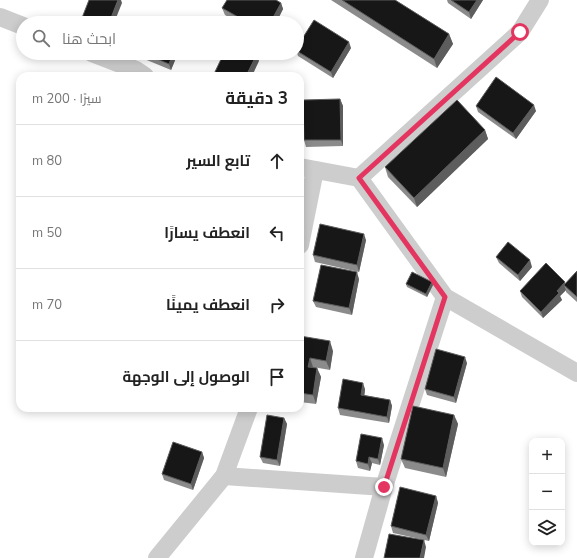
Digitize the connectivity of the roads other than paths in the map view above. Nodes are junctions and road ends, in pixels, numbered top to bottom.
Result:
1 (540, 0) edge
2 (0, 17) edge
3 (16, 23) edge
4 (110, 60) edge
5 (139, 72) edge
6 (308, 168) edge
7 (359, 178) junction
8 (304, 206) edge
9 (445, 297) junction
10 (577, 373) edge
11 (248, 412) edge
12 (224, 476) junction
13 (384, 487) junction
14 (157, 558) edge
15 (364, 558) edge

1 - 7 street
2 - 3 street
4 - 5 street
6 - 7 street
6 - 8 street
7 - 9 street
9 - 10 street
9 - 13 street
11 - 12 street
12 - 13 street
12 - 14 street
13 - 15 street

